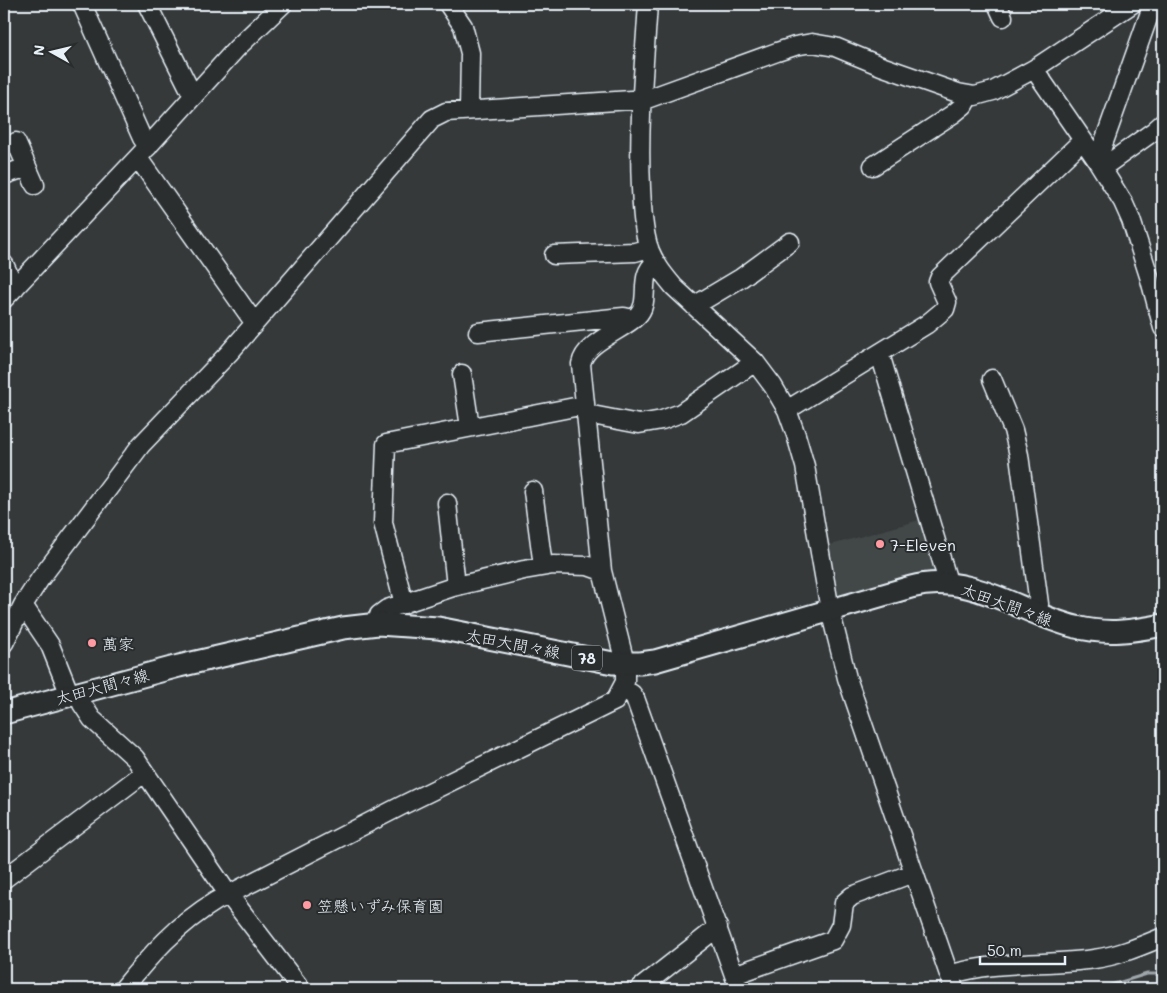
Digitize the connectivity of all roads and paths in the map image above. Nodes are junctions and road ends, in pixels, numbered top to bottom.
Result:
1 (82, 4) edge
2 (147, 4) edge
3 (283, 4) edge
4 (448, 4) edge
5 (648, 4) edge
6 (1132, 4) edge
7 (1153, 4) edge
8 (1034, 69) junction
9 (194, 96) junction
10 (969, 96) junction
11 (642, 100) junction
12 (469, 110) junction
13 (1163, 123) edge
14 (1083, 140) junction
15 (16, 142) dead end
16 (142, 152) junction
17 (1099, 164) junction
18 (873, 166) dead end
19 (27, 167) junction
20 (4, 175) edge
21 (35, 185) dead end
22 (790, 242) dead end
23 (554, 255) dead end
24 (652, 255) junction
25 (4, 264) edge
26 (9, 293) edge
27 (694, 306) junction
28 (1162, 317) edge
29 (633, 319) junction
30 (256, 322) junction
31 (478, 332) dead end
32 (880, 354) junction
33 (754, 362) junction
34 (462, 374) dead end
35 (992, 379) dead end
36 (585, 410) junction
37 (787, 410) junction
38 (470, 427) junction
39 (533, 491) dead end
40 (447, 503) dead end
41 (543, 566) junction
42 (602, 570) junction
43 (945, 584) junction
44 (456, 586) junction
45 (404, 604) junction
46 (23, 605) junction
47 (830, 610) junction
48 (1038, 613) junction
49 (378, 624) junction
50 (1163, 625) edge
51 (4, 643) edge
52 (625, 663) junction
53 (623, 688) junction
54 (74, 694) junction
55 (4, 713) edge
56 (144, 772) junction
57 (913, 873) junction
58 (4, 879) edge
59 (228, 894) junction
60 (718, 927) junction
61 (1163, 937) edge
62 (737, 982) edge
63 (951, 982) edge
64 (123, 989) edge
65 (301, 989) edge
66 (639, 989) edge

1 - 16 street
2 - 9 street
3 - 9 street
4 - 12 street
5 - 11 street
6 - 8 street
7 - 17 street
8 - 10 street
8 - 14 street
9 - 16 street
10 - 11 street
10 - 18 street
11 - 12 street
11 - 24 street
12 - 30 street
13 - 17 street
14 - 17 street
14 - 32 street
15 - 19 street
16 - 26 street
16 - 30 street
17 - 28 street
19 - 20 street
19 - 21 street
22 - 27 street
23 - 24 street
24 - 27 street
24 - 29 street
25 - 26 street
27 - 33 street
29 - 31 street
29 - 36 street
30 - 46 street
32 - 37 street
32 - 43 street
33 - 36 street
33 - 37 street
34 - 38 street
35 - 48 street
36 - 38 street
36 - 42 street
37 - 47 street
38 - 45 street
39 - 41 street
40 - 44 street
41 - 42 street
41 - 44 street
42 - 52 street
43 - 47 main road, 太田大間々線 / 78
43 - 48 main road, 太田大間々線 / 78
44 - 45 street
45 - 49 street
46 - 51 street
46 - 54 street
47 - 52 main road, 太田大間々線 / 78
47 - 57 street
48 - 50 main road, 太田大間々線 / 78
49 - 52 main road, 太田大間々線 / 78
49 - 54 main road, 太田大間々線 / 78
52 - 53 street
53 - 59 street
53 - 60 street
54 - 55 main road, 太田大間々線 / 78
54 - 56 street
56 - 58 street
56 - 59 street
57 - 62 street
57 - 63 street
59 - 64 street
59 - 65 street
60 - 62 street
60 - 66 street
61 - 63 street

